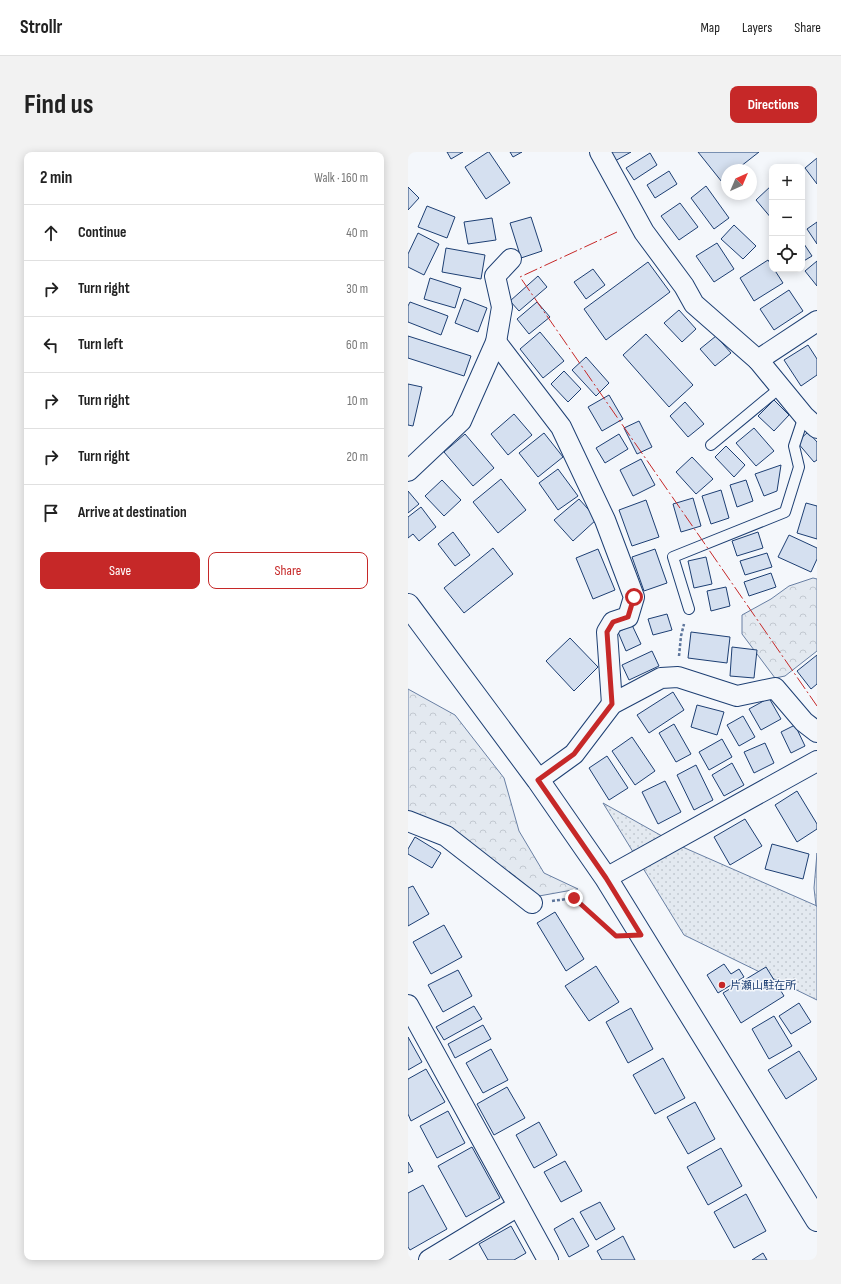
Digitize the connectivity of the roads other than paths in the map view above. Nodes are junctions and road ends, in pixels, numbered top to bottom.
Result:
1 (600, 152) edge
2 (511, 259) dead end
3 (817, 321) edge
4 (496, 342) junction
5 (758, 360) junction
6 (781, 387) junction
7 (811, 422) edge
8 (711, 445) dead end
9 (408, 471) edge
10 (408, 605) edge
11 (688, 609) dead end
12 (612, 704) junction
13 (817, 732) edge
14 (817, 761) edge
15 (538, 780) junction
16 (408, 821) edge
17 (606, 878) junction
18 (532, 903) road end
19 (408, 1005) edge
20 (518, 1206) junction
21 (817, 1220) edge
22 (429, 1260) edge
23 (548, 1260) edge

1 - 5 street
2 - 4 street
3 - 5 street
4 - 9 street
4 - 12 street
5 - 6 street
6 - 7 street
6 - 8 lane
7 - 11 lane
10 - 15 street
12 - 13 street
12 - 15 street
14 - 17 street
15 - 17 street
16 - 18 street
17 - 21 street
19 - 20 street
20 - 22 street
20 - 23 street

